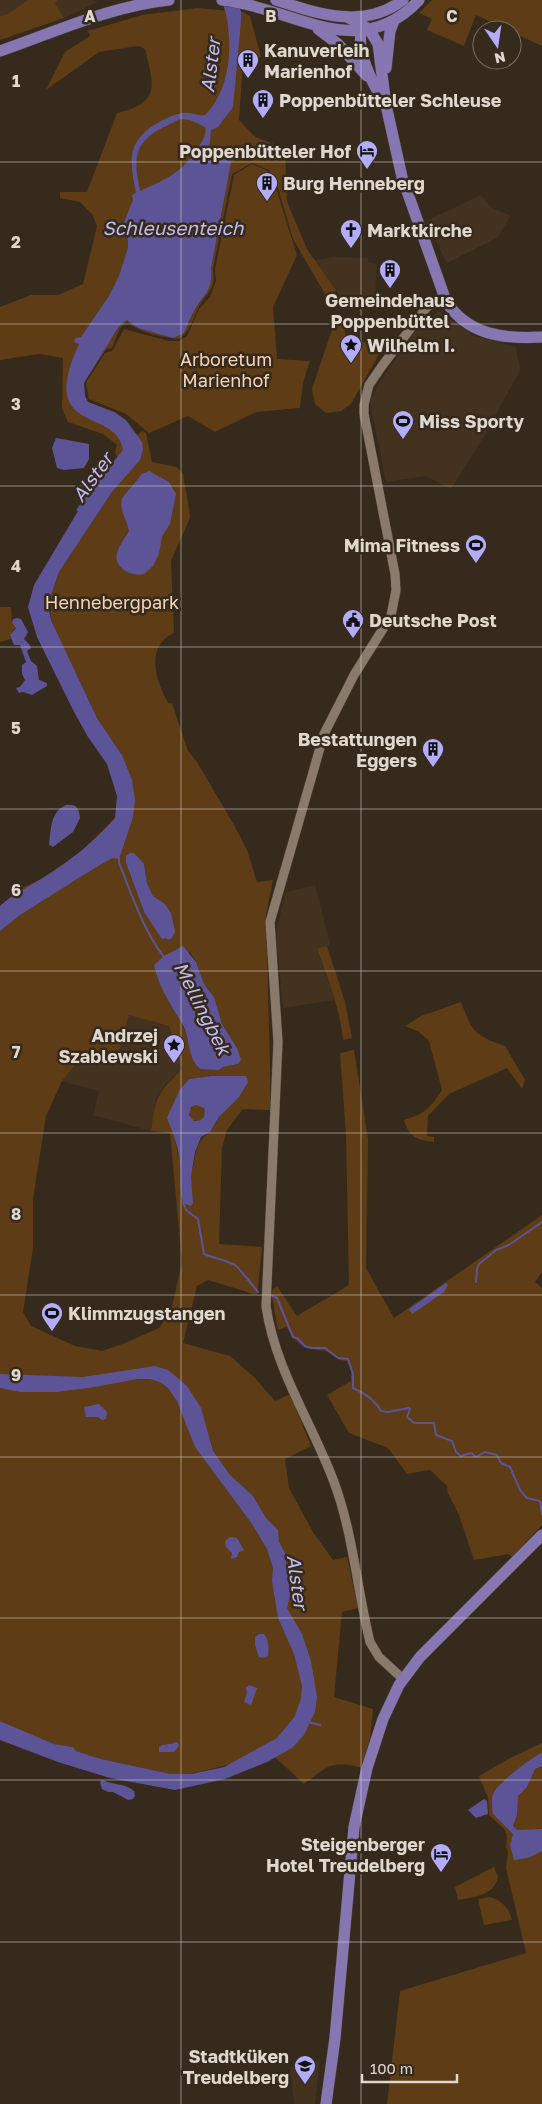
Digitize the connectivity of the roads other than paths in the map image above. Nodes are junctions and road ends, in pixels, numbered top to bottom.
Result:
1 (129, 0) edge
2 (169, 0) edge
3 (222, 0) edge
4 (276, 0) edge
5 (403, 0) edge
6 (419, 0) edge
7 (110, 13) junction
8 (375, 14) junction
9 (347, 17) junction
10 (394, 21) junction
11 (312, 25) junction
12 (365, 28) junction
13 (0, 51) edge
14 (370, 79) junction
15 (384, 82) junction
16 (386, 105) junction
17 (443, 296) junction
18 (542, 337) edge
19 (540, 1537) edge
20 (403, 1679) junction
21 (326, 2104) edge

1 - 7 main road
2 - 7 main road
3 - 11 main road
4 - 9 main road
5 - 8 main road
6 - 10 main road
7 - 13 main road
8 - 9 main road
8 - 12 main road
9 - 12 main road
10 - 12 main road
10 - 15 main road
11 - 12 main road
11 - 14 main road
12 - 14 main road
12 - 15 main road
14 - 16 main road
15 - 16 main road
16 - 17 main road
17 - 18 main road
17 - 20 street
19 - 20 main road
20 - 21 main road

